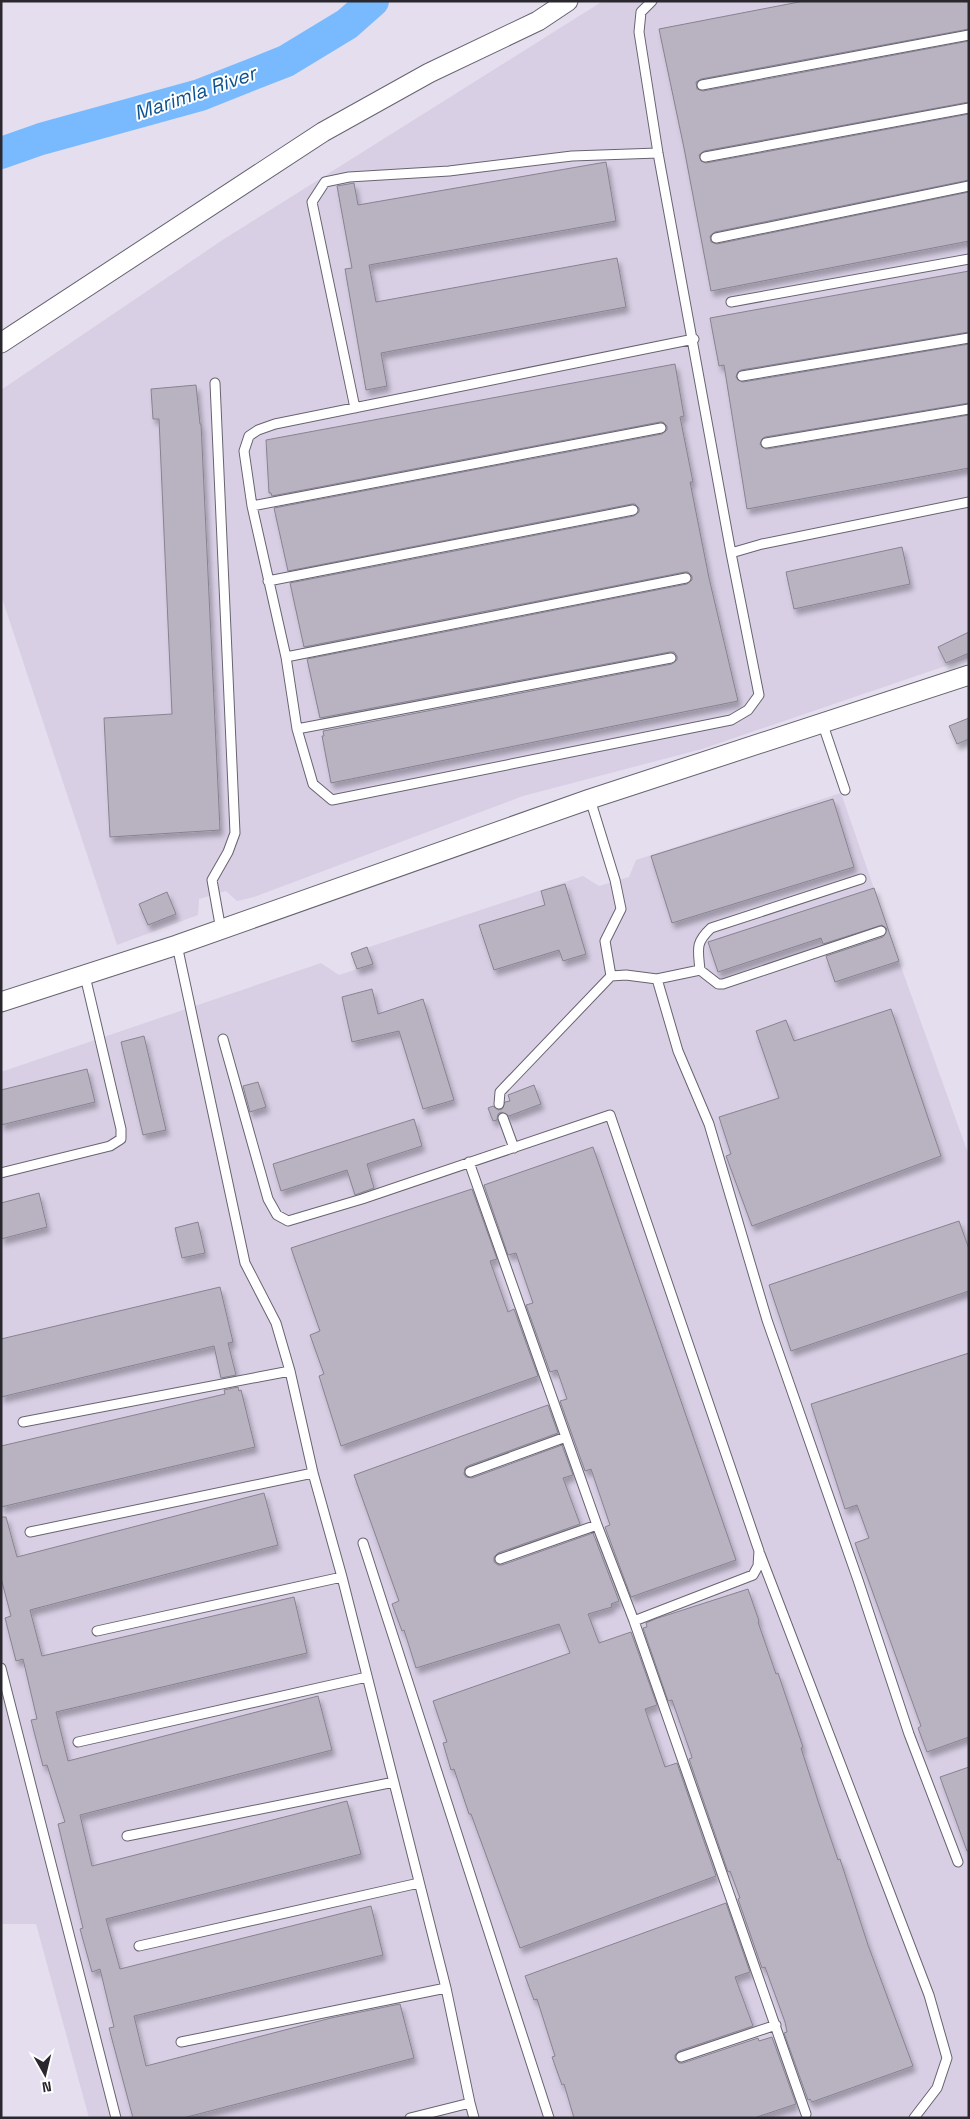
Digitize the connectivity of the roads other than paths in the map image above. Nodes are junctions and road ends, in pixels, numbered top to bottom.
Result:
1 (568, 1) edge
2 (652, 1) edge
3 (969, 35) edge
4 (702, 85) dead end
5 (969, 108) edge
6 (658, 153) junction
7 (705, 157) dead end
8 (969, 186) edge
9 (716, 238) dead end
10 (969, 259) edge
11 (731, 302) dead end
12 (969, 338) edge
13 (694, 339) junction
14 (1, 343) edge
15 (742, 376) dead end
16 (215, 383) dead end
17 (355, 408) junction
18 (969, 408) edge
19 (661, 428) dead end
20 (766, 443) dead end
21 (969, 502) edge
22 (252, 506) junction
23 (633, 510) dead end
24 (731, 553) junction
25 (686, 578) dead end
26 (268, 581) junction
27 (286, 656) junction
28 (670, 658) dead end
29 (969, 675) edge
30 (822, 722) junction
31 (297, 729) junction
32 (845, 790) dead end
33 (590, 799) junction
34 (861, 879) dead end
35 (221, 930) junction
36 (881, 931) dead end
37 (177, 945) junction
38 (700, 970) junction
39 (85, 976) junction
40 (611, 976) junction
41 (657, 979) junction
42 (1, 1002) edge
43 (223, 1039) dead end
44 (499, 1104) dead end
45 (503, 1118) dead end
46 (514, 1148) junction
47 (468, 1162) junction
48 (1, 1173) edge
49 (290, 1371) junction
50 (23, 1422) dead end
51 (566, 1437) junction
52 (470, 1472) dead end
53 (313, 1473) junction
54 (597, 1525) junction
55 (30, 1532) dead end
56 (363, 1543) dead end
57 (759, 1550) junction
58 (500, 1559) dead end
59 (342, 1578) junction
60 (634, 1621) junction
61 (96, 1631) dead end
62 (1, 1668) edge
63 (367, 1677) junction
64 (78, 1742) dead end
65 (394, 1782) junction
66 (127, 1836) dead end
67 (958, 1862) dead end
68 (419, 1883) junction
69 (139, 1946) dead end
70 (446, 1988) junction
71 (776, 2025) junction
72 (181, 2042) dead end
73 (681, 2057) dead end
74 (470, 2103) junction
75 (806, 2114) dead end
76 (116, 2118) edge
77 (410, 2118) edge
78 (474, 2118) edge
79 (549, 2118) edge
80 (914, 2118) edge

1 - 14 street
2 - 6 lane
3 - 4 lane
5 - 7 lane
6 - 13 lane
6 - 17 lane
8 - 9 lane
10 - 11 lane
12 - 15 lane
13 - 17 lane
13 - 24 lane
16 - 35 lane
17 - 22 lane
18 - 20 lane
19 - 22 lane
21 - 24 lane
22 - 26 lane
23 - 26 lane
24 - 31 lane
25 - 27 lane
26 - 27 lane
27 - 31 lane
28 - 31 lane
29 - 30 street
30 - 32 lane
30 - 33 street
33 - 35 street
33 - 40 lane
34 - 38 lane
35 - 37 street
36 - 38 lane
37 - 39 street
37 - 49 lane
38 - 41 lane
39 - 42 street
39 - 48 lane
40 - 41 lane
40 - 44 lane
41 - 67 lane
43 - 47 lane
45 - 46 lane
46 - 47 lane
46 - 57 lane
47 - 51 lane
49 - 50 lane
49 - 53 lane
51 - 52 lane
51 - 54 lane
53 - 55 lane
53 - 59 lane
54 - 58 lane
54 - 60 lane
56 - 79 lane
57 - 60 lane
57 - 80 lane
59 - 61 lane
59 - 63 lane
60 - 71 lane
62 - 76 lane
63 - 64 lane
63 - 65 lane
65 - 66 lane
65 - 68 lane
68 - 69 lane
68 - 70 lane
70 - 72 lane
70 - 74 lane
71 - 73 lane
71 - 75 lane
74 - 77 lane
74 - 78 lane

